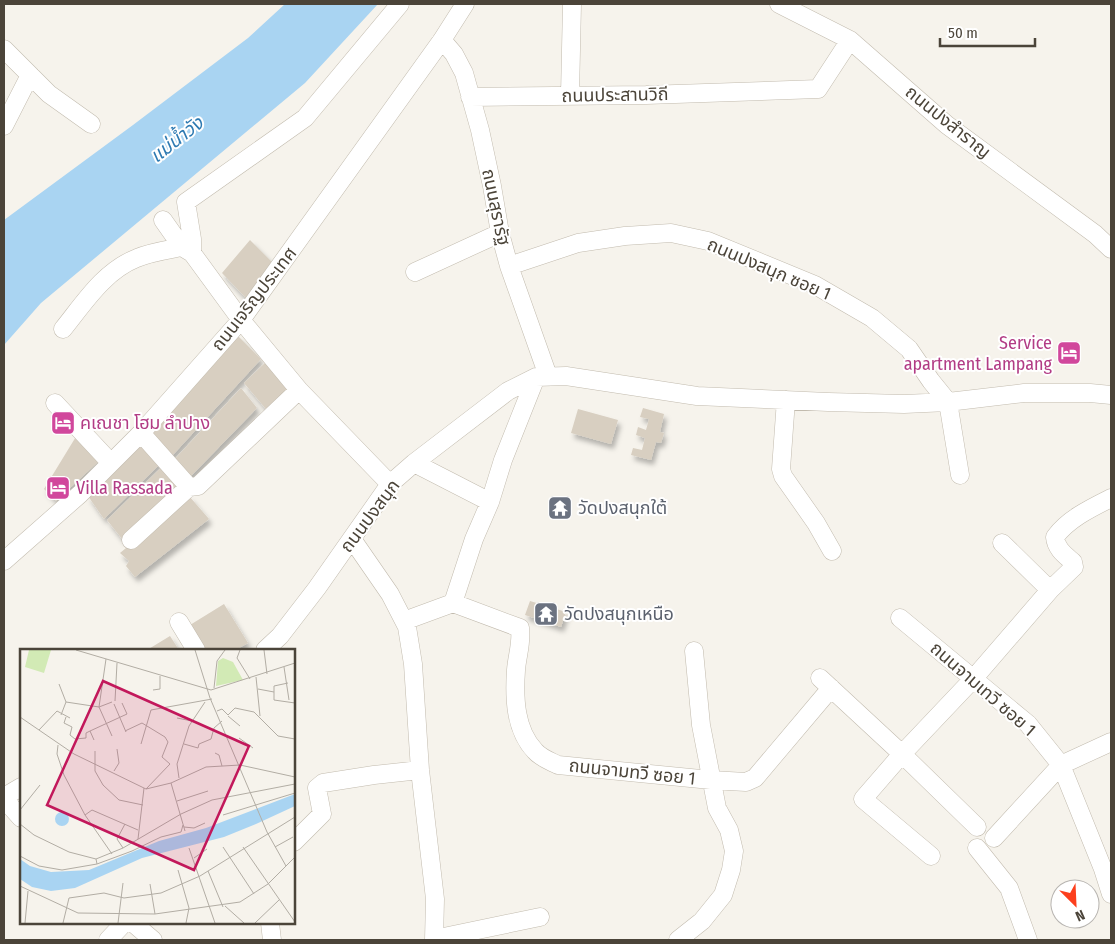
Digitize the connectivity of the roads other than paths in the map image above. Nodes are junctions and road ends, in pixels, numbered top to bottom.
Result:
1 (400, 4) edge
2 (465, 4) edge
3 (572, 4) edge
4 (779, 4) edge
5 (442, 40) junction
6 (850, 40) junction
7 (4, 49) edge
8 (30, 75) junction
9 (570, 95) junction
10 (470, 97) junction
11 (91, 124) dead end
12 (4, 126) edge
13 (163, 220) dead end
14 (500, 233) junction
15 (1111, 249) edge
16 (187, 250) junction
17 (509, 266) junction
18 (415, 272) dead end
19 (241, 320) junction
20 (63, 329) dead end
21 (542, 376) junction
22 (299, 390) junction
23 (1111, 395) edge
24 (786, 400) junction
25 (948, 402) junction
26 (55, 403) dead end
27 (141, 433) junction
28 (111, 464) junction
29 (414, 464) junction
30 (960, 474) dead end
31 (390, 484) junction
32 (189, 487) junction
33 (1111, 498) edge
34 (490, 502) junction
35 (352, 539) junction
36 (131, 540) dead end
37 (1002, 543) dead end
38 (832, 551) dead end
39 (4, 561) edge
40 (1050, 590) junction
41 (453, 603) junction
42 (900, 618) dead end
43 (404, 621) junction
44 (179, 622) dead end
45 (195, 649) edge
46 (266, 649) edge
47 (694, 651) dead end
48 (974, 678) junction
49 (1111, 742) edge
50 (902, 754) junction
51 (1061, 765) junction
52 (420, 770) junction
53 (711, 780) junction
54 (20, 788) edge
55 (4, 798) edge
56 (20, 817) edge
57 (977, 827) dead end
58 (994, 838) dead end
59 (295, 841) edge
60 (976, 848) dead end
61 (931, 856) dead end
62 (1107, 867) edge
63 (1111, 894) edge
64 (540, 917) dead end
65 (123, 924) edge
66 (135, 924) edge
67 (270, 924) edge
68 (108, 940) edge
69 (152, 940) edge
70 (272, 940) edge
71 (434, 940) edge
72 (678, 940) edge
73 (1028, 940) edge

1 - 16 street
2 - 5 street, ถนนเจริญประเทศ
3 - 9 street
4 - 6 street, ถนนปงสำราญ
5 - 10 street, ถนนสุรารัฐ
5 - 19 street, ถนนเจริญประเทศ
6 - 9 street, ถนนประสานวิถี
6 - 15 street, ถนนปงสำราญ
7 - 8 street
8 - 11 street
8 - 12 street
9 - 10 street, ถนนประสานวิถี
10 - 14 street, ถนนสุรารัฐ
13 - 16 street
14 - 17 street, ถนนสุรารัฐ
14 - 18 street
16 - 19 street
16 - 20 street
17 - 21 street, ถนนสุรารัฐ
17 - 25 street, ถนนปงสนุก ซอย 1
19 - 22 street
19 - 27 street, ถนนเจริญประเทศ
21 - 24 street
21 - 29 street, ถนนปงสนุก
21 - 34 street
22 - 31 street
22 - 32 street
23 - 25 street
24 - 25 street
24 - 38 street
25 - 30 street, ถนนปงสนุก ซอย 1
26 - 28 street
27 - 28 street, ถนนเจริญประเทศ
27 - 32 street
28 - 39 street, ถนนเจริญประเทศ
29 - 31 street, ถนนปงสนุก
29 - 34 street
31 - 35 street, ถนนปงสนุก
32 - 36 street
33 - 40 street
34 - 41 street
35 - 43 street
35 - 46 street, ถนนปงสนุก
37 - 40 street
40 - 48 street
41 - 43 street
41 - 53 street, ถนนจามทวี ซอย 1
42 - 48 street, ถนนจามเทวี ซอย 1
43 - 52 street
44 - 45 street
47 - 53 street
48 - 50 street
48 - 51 street, ถนนจามเทวี ซอย 1
49 - 51 street
50 - 53 street, ถนนจามทวี ซอย 1
50 - 57 street
50 - 61 street
51 - 58 street
51 - 62 street, ถนนจามเทวี ซอย 1
52 - 59 street
52 - 71 street
53 - 72 street
54 - 55 street
55 - 56 street
60 - 73 street
62 - 63 street, ถนนจามเทวี ซอย 1
64 - 71 street
65 - 68 street
66 - 69 street
67 - 70 street

